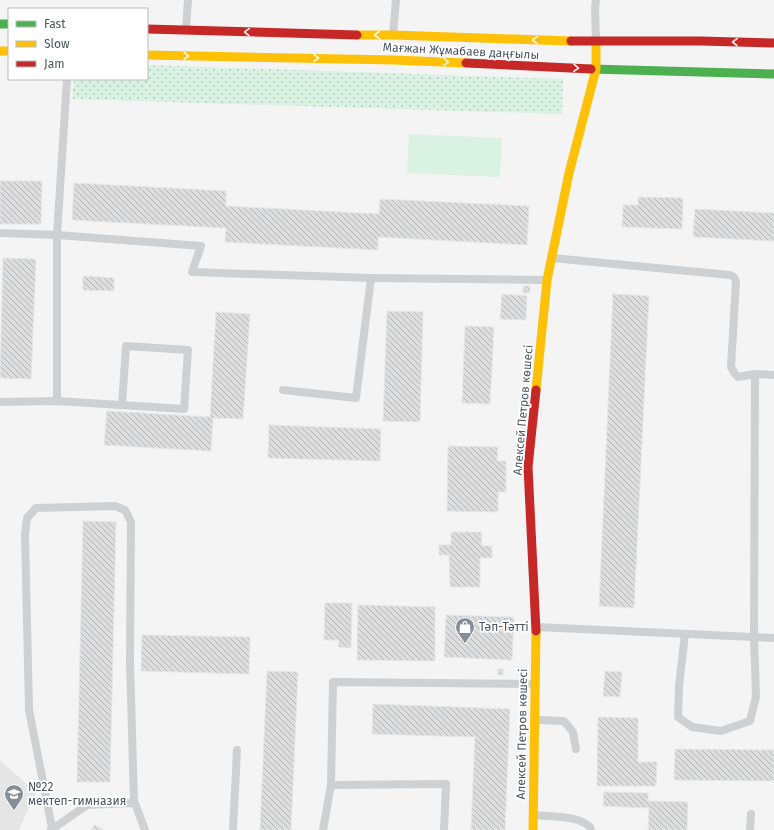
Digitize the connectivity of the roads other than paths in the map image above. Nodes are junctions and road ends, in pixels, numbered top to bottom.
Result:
1 (188, 0) edge
2 (396, 0) edge
3 (596, 0) edge
4 (148, 29) edge
5 (186, 30) junction
6 (393, 35) junction
7 (596, 42) junction
8 (774, 43) edge
9 (148, 55) edge
10 (596, 69) junction
11 (774, 74) edge
12 (67, 80) edge
13 (0, 233) edge
14 (57, 235) junction
15 (551, 258) junction
16 (371, 278) junction
17 (547, 280) junction
18 (755, 374) junction
19 (774, 375) edge
20 (283, 390) dead end
21 (57, 401) junction
22 (0, 402) edge
23 (122, 405) junction
24 (536, 627) junction
25 (685, 634) junction
26 (754, 637) junction
27 (774, 638) edge
28 (535, 684) junction
29 (534, 720) junction
30 (576, 749) dead end
31 (237, 750) dead end
32 (331, 785) junction
33 (134, 801) junction
34 (534, 814) junction
35 (751, 814) dead end
36 (52, 829) edge
37 (144, 830) edge
38 (233, 830) edge
39 (323, 830) edge
40 (444, 830) edge
41 (533, 830) edge
42 (591, 830) edge
43 (750, 830) edge

1 - 5 lane
2 - 6 lane
3 - 7 lane
4 - 5 main road, Мағжан Жұмабаев даңғылы
6 -> 5 main road, Мағжан Жұмабаев даңғылы
7 -> 6 main road, Мағжан Жұмабаев даңғылы
8 -> 7 main road, Мағжан Жұмабаев даңғылы
7 - 10 main road, Алексей Петров көшесі
9 -> 10 main road, Мағжан Жұмабаев даңғылы
10 - 11 main road, Мағжан Жұмабаев даңғылы
10 - 15 main road, Алексей Петров көшесі
12 - 14 lane
13 - 14 lane
14 - 16 lane
14 - 21 lane
15 - 17 main road, Алексей Петров көшесі
15 - 18 lane
16 - 17 lane
16 - 20 lane
17 - 24 main road, Алексей Петров көшесі
18 - 19 lane
18 - 26 lane
21 - 22 lane
21 - 23 lane
23 - 23 lane
24 - 25 lane
24 - 28 main road, Алексей Петров көшесі
25 - 26 lane
25 - 26 lane
26 - 27 lane
28 - 29 main road, Алексей Петров көшесі
28 - 32 lane
29 - 30 lane
29 - 34 main road, Алексей Петров көшесі
31 - 38 lane
32 - 39 lane
32 - 40 lane
33 - 36 lane
33 - 36 lane
33 - 37 lane
34 - 41 main road, Алексей Петров көшесі
34 - 42 lane
35 - 43 lane

